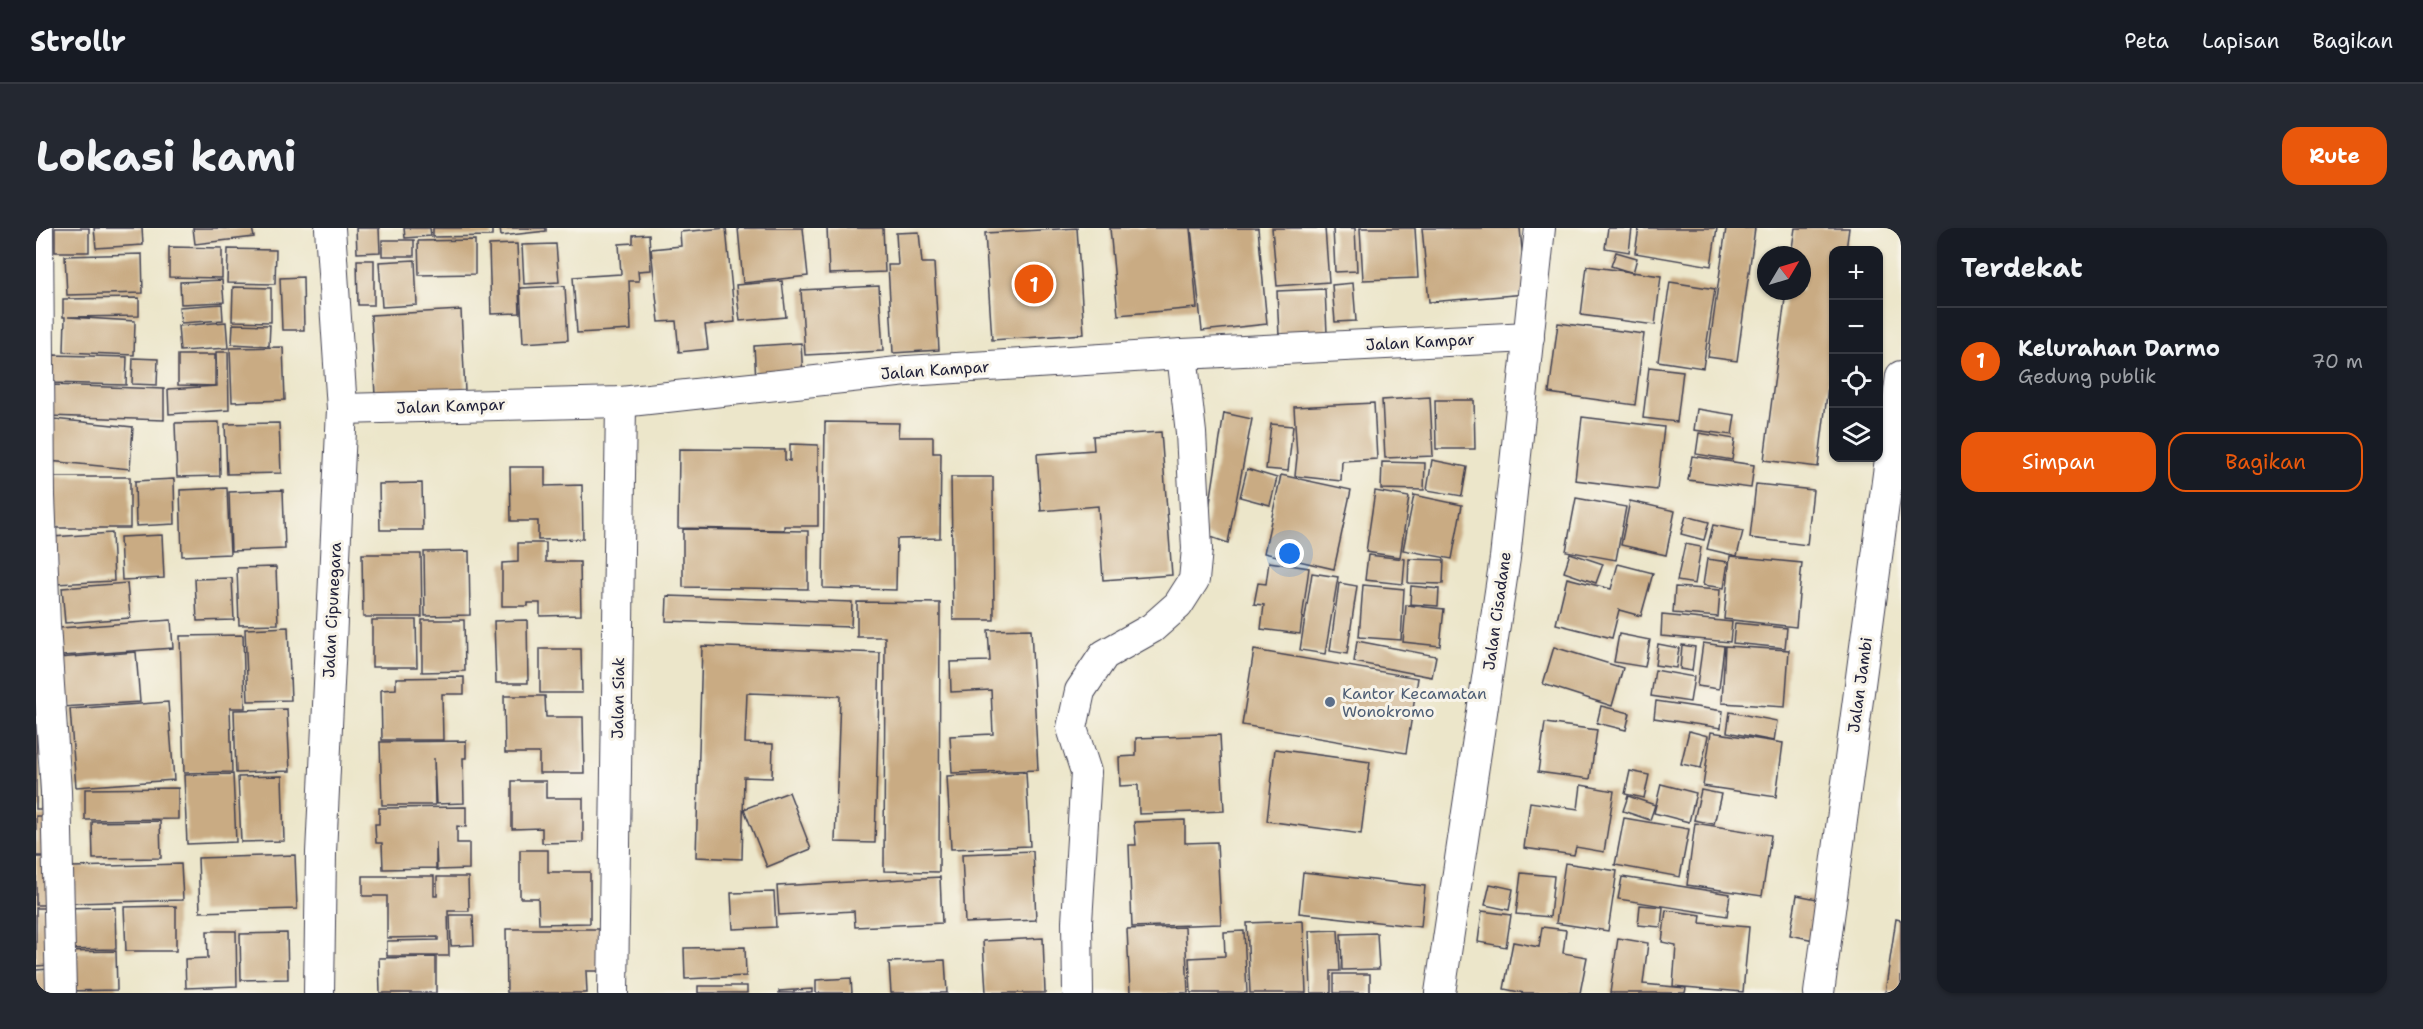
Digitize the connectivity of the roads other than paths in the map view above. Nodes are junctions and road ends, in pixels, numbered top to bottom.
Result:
1 (38, 228) edge
2 (330, 228) edge
3 (1540, 228) edge
4 (1529, 337) junction
5 (1182, 354) junction
6 (1901, 376) edge
7 (621, 402) junction
8 (342, 409) junction
9 (62, 992) edge
10 (319, 993) edge
11 (614, 993) edge
12 (1078, 993) edge
13 (1440, 993) edge
14 (1819, 993) edge

1 - 9 street
2 - 8 street, Jalan Cipunegara
3 - 4 street, Jalan Cisadane
4 - 5 street, Jalan Kampar
4 - 13 street, Jalan Cisadane
5 - 7 street, Jalan Kampar
5 - 12 street
6 - 14 street, Jalan Jambi
7 - 8 street, Jalan Kampar
7 - 11 street, Jalan Siak
8 - 10 street, Jalan Cipunegara

